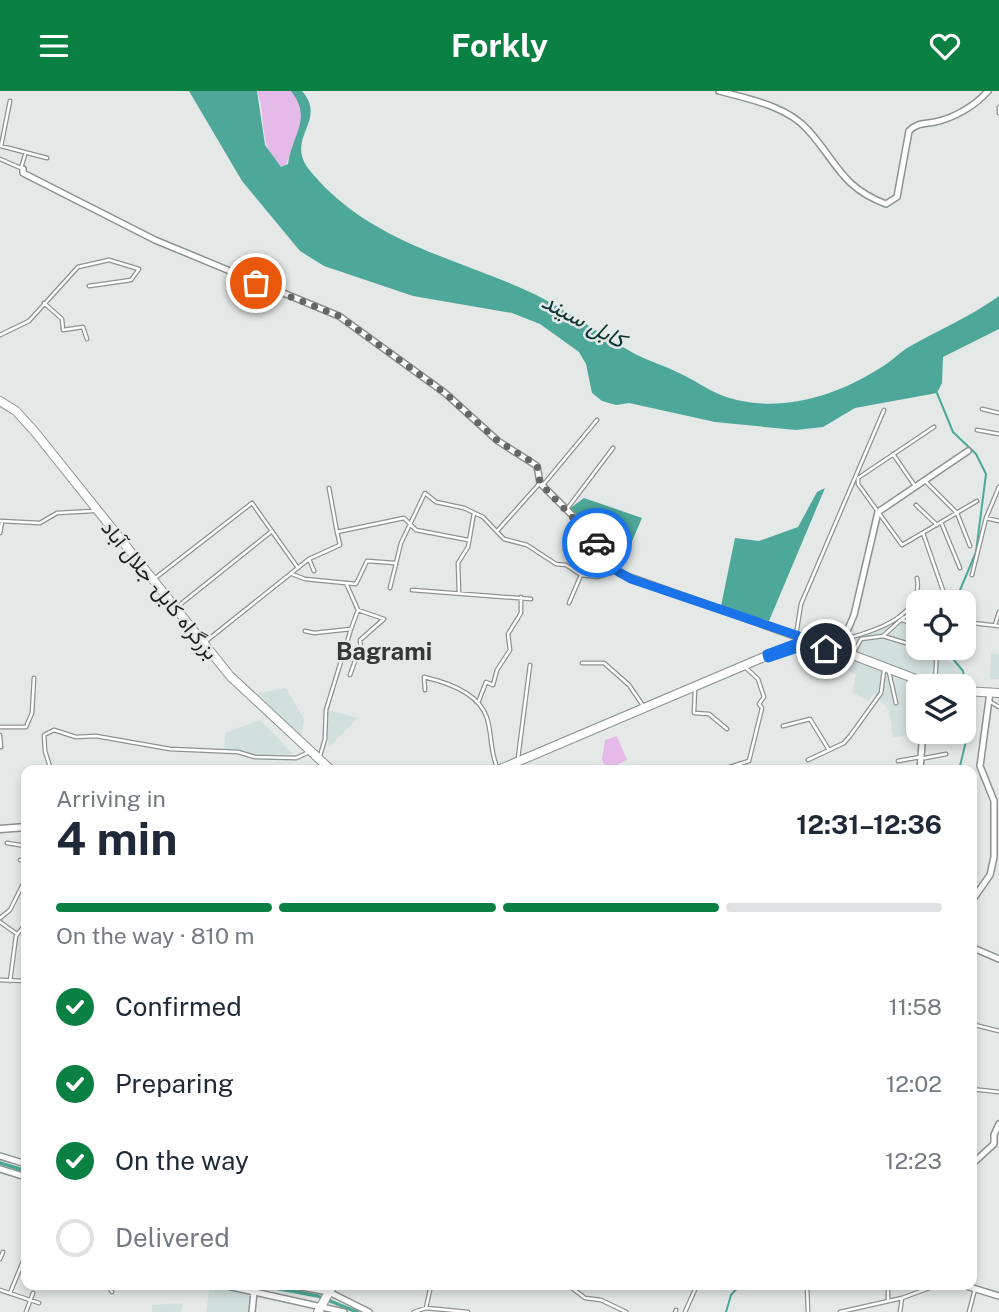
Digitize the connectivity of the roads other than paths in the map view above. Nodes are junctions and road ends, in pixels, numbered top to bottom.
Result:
1 (719, 91) edge
2 (988, 91) edge
3 (10, 101) dead end
4 (999, 107) edge
5 (999, 113) edge
6 (0, 117) edge
7 (6, 118) junction
8 (26, 154) junction
9 (47, 158) dead end
10 (0, 159) edge
11 (22, 169) junction
12 (89, 286) dead end
13 (44, 303) junction
14 (0, 335) edge
15 (87, 339) dead end
16 (0, 403) edge
17 (982, 409) dead end
18 (884, 410) dead end
19 (999, 413) edge
20 (597, 420) dead end
21 (934, 427) dead end
22 (976, 430) dead end
23 (999, 434) edge
24 (613, 448) dead end
25 (968, 451) dead end
26 (893, 454) junction
27 (925, 481) junction
28 (541, 484) junction
29 (916, 487) junction
30 (999, 487) edge
31 (329, 488) dead end
32 (997, 499) edge
33 (977, 501) dead end
34 (916, 505) dead end
35 (567, 509) junction
36 (93, 511) junction
37 (878, 512) junction
38 (474, 513) junction
39 (957, 513) junction
40 (986, 518) junction
41 (1, 521) edge
42 (999, 521) edge
43 (409, 522) junction
44 (942, 522) junction
45 (937, 526) junction
46 (272, 531) junction
47 (497, 531) junction
48 (337, 532) junction
49 (0, 533) edge
50 (923, 533) junction
51 (468, 540) junction
52 (970, 546) dead end
53 (309, 559) junction
54 (395, 563) junction
55 (960, 568) dead end
56 (299, 569) junction
57 (314, 571) dead end
58 (617, 571) junction
59 (292, 574) junction
60 (581, 575) junction
61 (972, 575) dead end
62 (917, 578) dead end
63 (152, 581) junction
64 (346, 583) junction
65 (390, 588) dead end
66 (412, 590) dead end
67 (943, 590) edge
68 (459, 593) junction
69 (521, 597) junction
70 (531, 599) dead end
71 (569, 603) dead end
72 (174, 610) junction
73 (358, 610) junction
74 (999, 611) edge
75 (906, 618) edge
76 (901, 620) junction
77 (906, 621) edge
78 (976, 623) edge
79 (997, 625) edge
80 (351, 629) junction
81 (305, 631) dead end
82 (883, 635) junction
83 (797, 638) junction
84 (842, 640) junction
85 (906, 643) edge
86 (202, 644) junction
87 (839, 650) junction
88 (853, 655) junction
89 (768, 656) junction
90 (582, 663) dead end
91 (530, 666) dead end
92 (746, 667) junction
93 (886, 670) junction
94 (350, 675) dead end
95 (906, 677) edge
96 (34, 678) dead end
97 (695, 689) junction
98 (425, 690) dead end
99 (685, 691) junction
100 (993, 696) edge
101 (478, 703) junction
102 (896, 703) dead end
103 (999, 707) edge
104 (642, 709) junction
105 (603, 726) junction
106 (783, 726) dead end
107 (0, 727) edge
108 (727, 729) dead end
109 (0, 735) edge
110 (922, 744) edge
111 (1, 747) edge
112 (829, 750) junction
113 (307, 753) junction
114 (946, 754) dead end
115 (920, 758) junction
116 (318, 759) junction
117 (808, 759) dead end
118 (518, 761) junction
119 (898, 761) dead end
120 (49, 765) edge
121 (318, 765) edge
122 (325, 765) edge
123 (496, 765) edge
124 (509, 765) edge
125 (520, 765) edge
126 (738, 765) edge
127 (920, 765) edge
128 (21, 827) edge
129 (0, 829) edge
130 (7, 843) dead end
131 (21, 845) edge
132 (996, 872) edge
133 (21, 888) edge
134 (977, 894) edge
135 (0, 920) edge
136 (21, 929) edge
137 (17, 934) junction
138 (977, 950) edge
139 (999, 959) edge
140 (0, 980) edge
141 (10, 981) junction
142 (21, 981) edge
143 (977, 1026) edge
144 (999, 1031) edge
145 (977, 1090) edge
146 (999, 1092) edge
147 (999, 1123) edge
148 (997, 1147) edge
149 (0, 1156) edge
150 (977, 1161) edge
151 (21, 1162) edge
152 (0, 1169) edge
153 (21, 1175) edge
154 (3, 1252) dead end
155 (0, 1259) edge
156 (21, 1266) edge
157 (0, 1290) edge
158 (245, 1290) edge
159 (330, 1290) edge
160 (334, 1290) edge
161 (430, 1290) edge
162 (575, 1290) edge
163 (695, 1290) edge
164 (807, 1290) edge
165 (888, 1290) edge
166 (922, 1290) edge
167 (975, 1290) edge
168 (977, 1290) edge
169 (254, 1292) junction
170 (10, 1293) junction
171 (33, 1293) dead end
172 (999, 1296) edge
173 (902, 1298) junction
174 (30, 1300) junction
175 (888, 1300) junction
176 (39, 1303) dead end
177 (321, 1307) edge
178 (426, 1307) junction
179 (26, 1312) edge
180 (252, 1312) edge
181 (344, 1312) edge
182 (369, 1312) edge
183 (414, 1312) edge
184 (468, 1312) edge
185 (626, 1312) edge
186 (685, 1312) edge
187 (808, 1312) edge
188 (840, 1312) edge
189 (900, 1312) edge
190 (969, 1312) edge

1 - 2 street
3 - 7 street
4 - 5 street
6 - 7 street
7 - 8 street
8 - 9 street
8 - 11 street
10 - 11 street
11 - 28 street
12 - 13 street
13 - 14 street
13 - 15 street
16 - 36 highway, بزرگراه کابل- جلال آباد
16 - 63 highway, بزرگراه کابل- جلال آباد
17 - 19 street
18 - 83 street
20 - 28 street
21 - 26 street
22 - 23 street
24 - 35 street
25 - 27 street
26 - 29 street
26 - 37 street
27 - 29 street
27 - 39 street
28 - 35 street
28 - 47 street
29 - 37 street
30 - 32 street
31 - 48 street
32 - 40 street
33 - 39 street
34 - 45 street
35 - 58 street
36 - 41 street
36 - 113 highway, بزرگراه کابل- جلال آباد
37 - 50 street
37 - 84 street
38 - 43 street
38 - 47 street
38 - 51 street
39 - 44 street
39 - 52 street
40 - 42 street
40 - 61 street
41 - 49 street
43 - 48 street
43 - 51 street
43 - 54 street
44 - 45 street
44 - 55 street
45 - 50 street
46 - 56 street
46 - 63 street
46 - 72 street
47 - 60 street
48 - 53 street
50 - 67 street
51 - 68 street
53 - 56 street
53 - 57 street
54 - 64 street
54 - 65 street
56 - 59 street
58 - 60 street
58 - 83 street
59 - 64 street
59 - 86 street
60 - 71 street
62 - 84 street
63 - 72 highway, بزرگراه کابل- جلال آباد
64 - 73 street
66 - 68 street
68 - 69 street
69 - 70 street
69 - 101 street
72 - 86 highway, بزرگراه کابل- جلال آباد
73 - 80 street
73 - 94 street
74 - 79 street
75 - 76 street
76 - 77 street
76 - 82 street
78 - 79 street
80 - 81 street
80 - 116 street
82 - 85 street
82 - 88 street
83 - 87 highway
83 - 89 highway
84 - 87 street
86 - 116 highway, بزرگراه کابل- جلال آباد
87 - 88 highway
88 - 93 highway
89 - 92 highway
89 - 93 highway
89 - 99 highway
90 - 104 street
91 - 118 street
92 - 97 highway
92 - 126 street
93 - 95 highway
93 - 102 street
93 - 112 street
96 - 107 street
97 - 99 highway
97 - 108 street
98 - 101 street
99 - 104 highway
100 - 103 street
100 - 132 street
101 - 123 street
104 - 105 highway
105 - 118 highway
105 - 125 highway
106 - 112 street
109 - 111 street
110 - 115 street
112 - 117 street
113 - 120 street
113 - 121 highway, بزرگراه کابل- جلال آباد
114 - 115 street
115 - 119 street
115 - 127 street
116 - 122 highway, بزرگراه کابل- جلال آباد
118 - 124 highway
128 - 129 main road
130 - 131 street
132 - 134 street
133 - 135 street
135 - 137 street
136 - 137 street
137 - 141 street
138 - 139 street
140 - 141 street
141 - 142 street
143 - 144 street
145 - 146 street
147 - 148 street
148 - 150 street
149 - 151 street
152 - 153 street
154 - 155 street
156 - 170 street
157 - 170 street
158 - 169 street
159 - 177 highway
160 - 182 street
161 - 178 street
162 - 185 street
163 - 186 street
164 - 187 street
165 - 175 street
166 - 173 street
167 - 190 street
168 - 172 street
169 - 177 street
169 - 180 street
170 - 174 street
171 - 174 street
173 - 175 street
173 - 189 street
174 - 176 street
174 - 179 street
175 - 188 street
177 - 181 street
178 - 183 street
178 - 184 street

